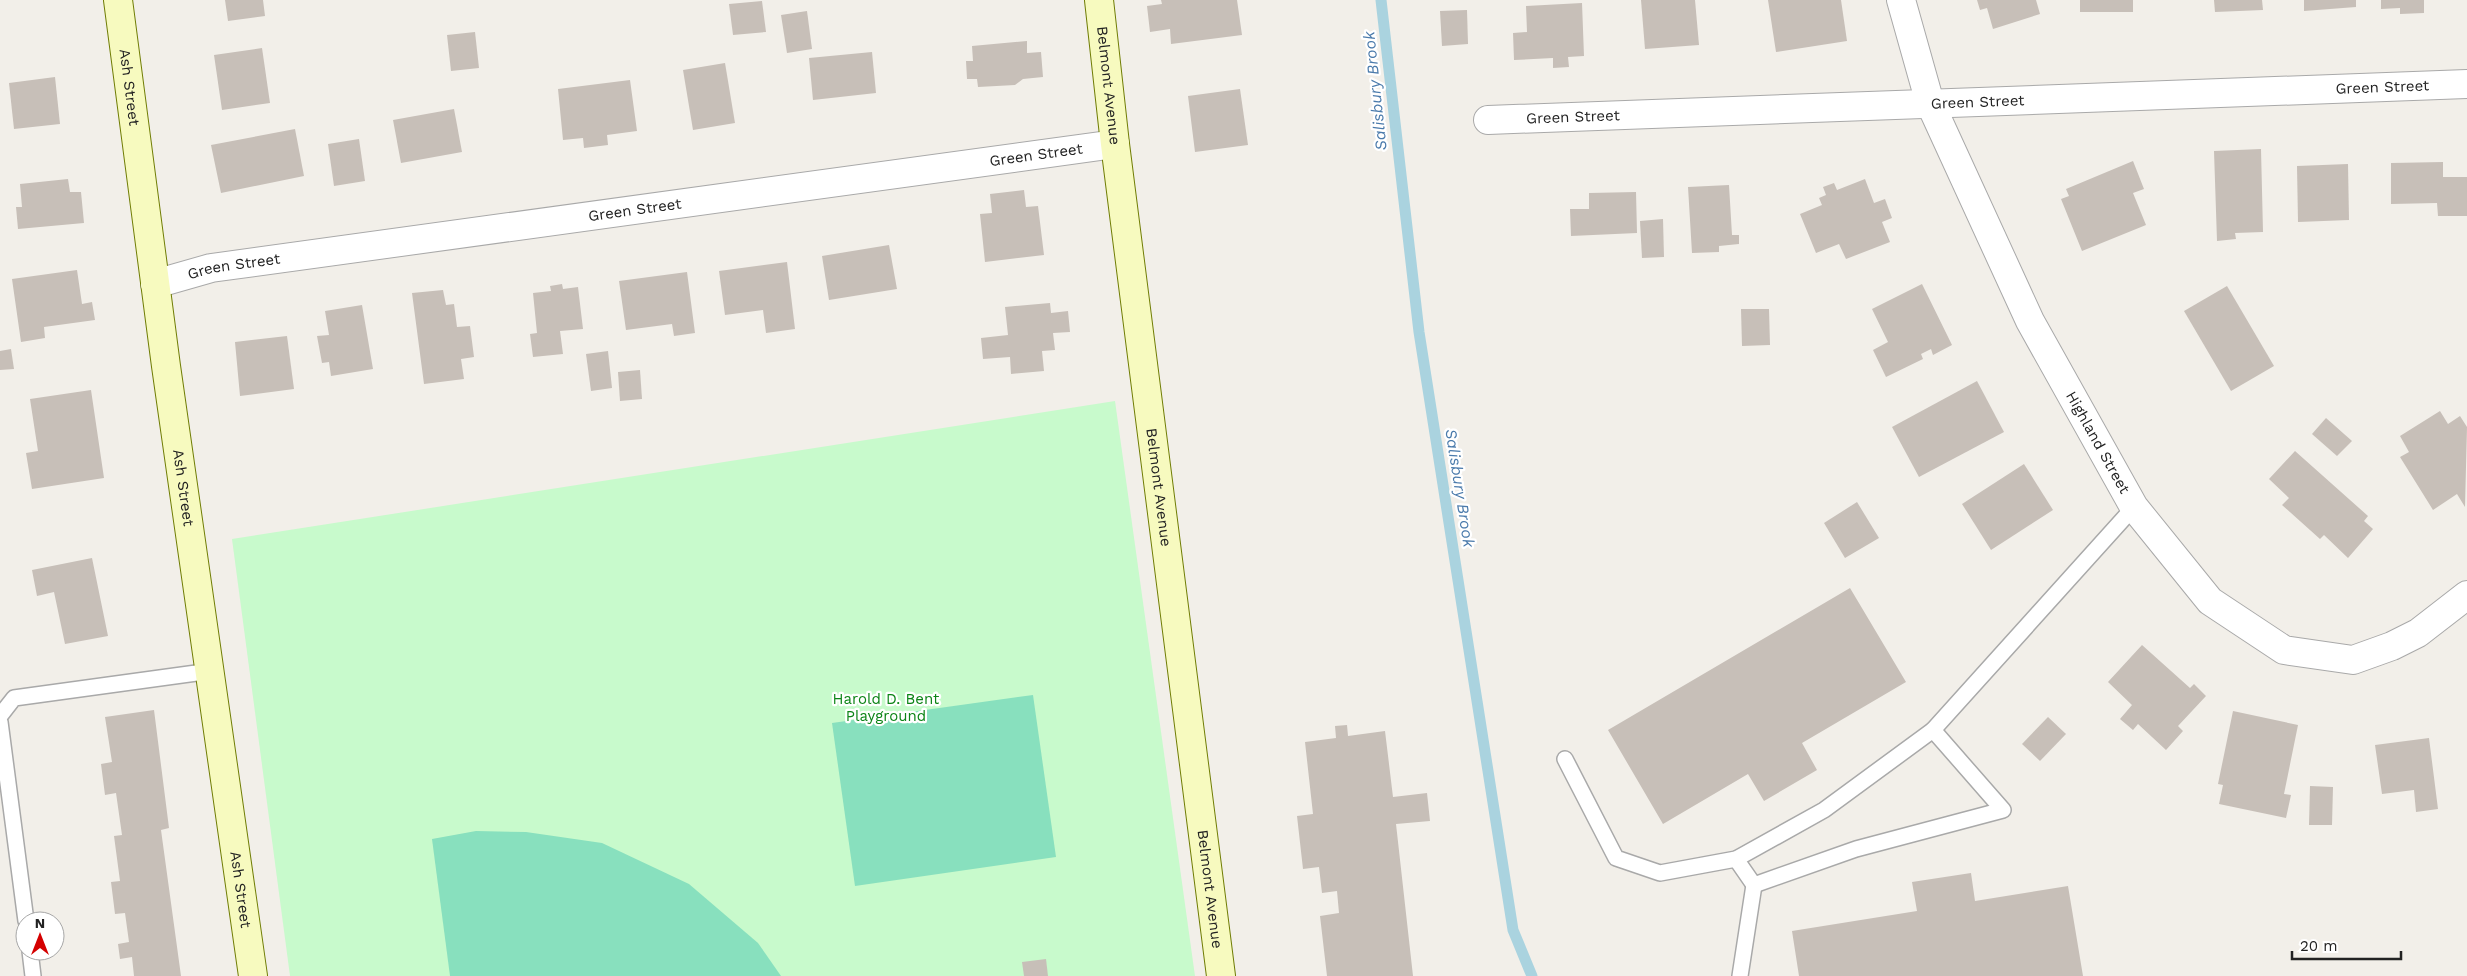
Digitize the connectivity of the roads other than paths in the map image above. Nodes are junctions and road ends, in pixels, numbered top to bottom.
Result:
1 (118, 0) edge
2 (1099, 0) edge
3 (1901, 0) edge
4 (2467, 84) edge
5 (1930, 103) junction
6 (1488, 120) dead end
7 (1116, 144) junction
8 (156, 284) junction
9 (2134, 507) junction
10 (2467, 595) edge
11 (210, 671) junction
12 (0, 716) edge
13 (0, 722) edge
14 (1933, 730) junction
15 (1565, 759) dead end
16 (1736, 859) junction
17 (1754, 885) junction
18 (25, 911) edge
19 (31, 961) edge
20 (33, 976) edge
21 (253, 976) edge
22 (1221, 976) edge
23 (1740, 976) edge

1 - 8 street, Ash Street
2 - 7 street, Belmont Avenue
3 - 5 street, Highland Street
4 - 5 street, Green Street
5 - 6 street, Green Street
5 - 9 street, Highland Street
7 - 8 street, Green Street
7 - 22 street, Belmont Avenue
8 - 11 street, Ash Street
9 - 10 street, Highland Street
9 - 14 lane
11 - 12 lane
11 - 21 street, Ash Street
13 - 18 lane
14 - 16 lane
14 - 17 lane
15 - 16 lane
16 - 17 lane
17 - 23 lane
19 - 20 lane

